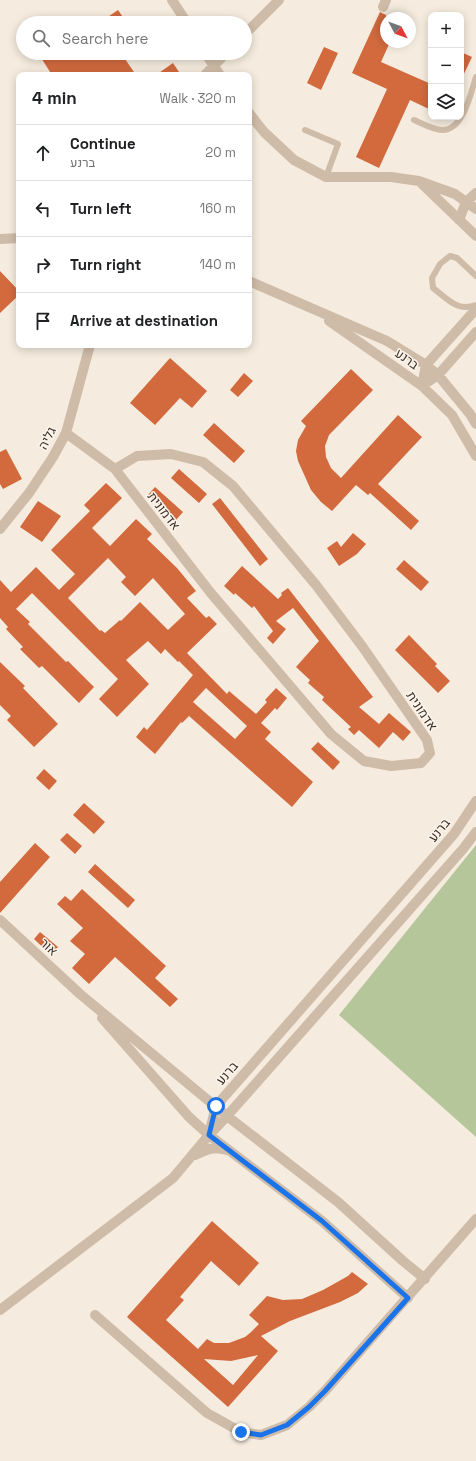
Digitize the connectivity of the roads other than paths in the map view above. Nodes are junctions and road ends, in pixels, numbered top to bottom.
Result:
1 (172, 0) edge
2 (278, 0) edge
3 (182, 16) edge
4 (252, 27) edge
5 (209, 60) edge
6 (219, 60) edge
7 (213, 66) junction
8 (208, 72) edge
9 (218, 72) edge
10 (476, 77) edge
11 (252, 117) edge
12 (414, 120) dead end
13 (305, 130) dead end
14 (326, 177) junction
15 (420, 181) junction
16 (476, 193) edge
17 (466, 202) junction
18 (476, 210) edge
19 (459, 220) junction
20 (476, 236) edge
21 (1, 238) edge
22 (16, 238) edge
23 (476, 276) edge
24 (252, 282) edge
25 (302, 304) junction
26 (476, 305) edge
27 (476, 309) edge
28 (476, 332) edge
29 (89, 348) edge
30 (426, 365) junction
31 (438, 375) junction
32 (422, 386) junction
33 (476, 424) edge
34 (66, 433) junction
35 (476, 456) edge
36 (115, 468) junction
37 (0, 529) edge
38 (476, 801) edge
39 (476, 832) edge
40 (0, 920) edge
41 (80, 994) junction
42 (216, 1106) junction
43 (227, 1116) junction
44 (209, 1135) junction
45 (231, 1151) junction
46 (173, 1178) junction
47 (476, 1220) edge
48 (425, 1279) junction
49 (408, 1298) junction
50 (0, 1310) edge
51 (95, 1315) dead end

1 - 3 street
2 - 4 street
5 - 7 street
6 - 7 street
7 - 8 street
7 - 9 street
10 - 12 lane
11 - 14 street
13 - 14 lane
14 - 15 street
15 - 17 street
15 - 19 street
16 - 17 street
17 - 18 street
17 - 19 street
18 - 19 street
19 - 20 street
21 - 22 street
23 - 26 lane
24 - 25 street, ברנע
25 - 30 street, ברנע
25 - 32 street, ברנע
27 - 30 street
28 - 31 street
29 - 34 street, גליה
30 - 31 street, ברנע
30 - 32 street
31 - 32 street
31 - 33 street, ברנע
32 - 35 street, ברנע
34 - 36 street, אדמונית
34 - 37 street, גליה
36 - 36 street, אדמונית
38 - 42 street, ברנע
39 - 43 street
40 - 41 street, אור
41 - 42 street
41 - 44 street
42 - 43 street
42 - 44 street, ברנע
43 - 44 street
43 - 48 street
44 - 45 street
44 - 46 street
45 - 46 street
45 - 49 street
46 - 50 street
47 - 48 street
48 - 49 street
49 - 51 street

